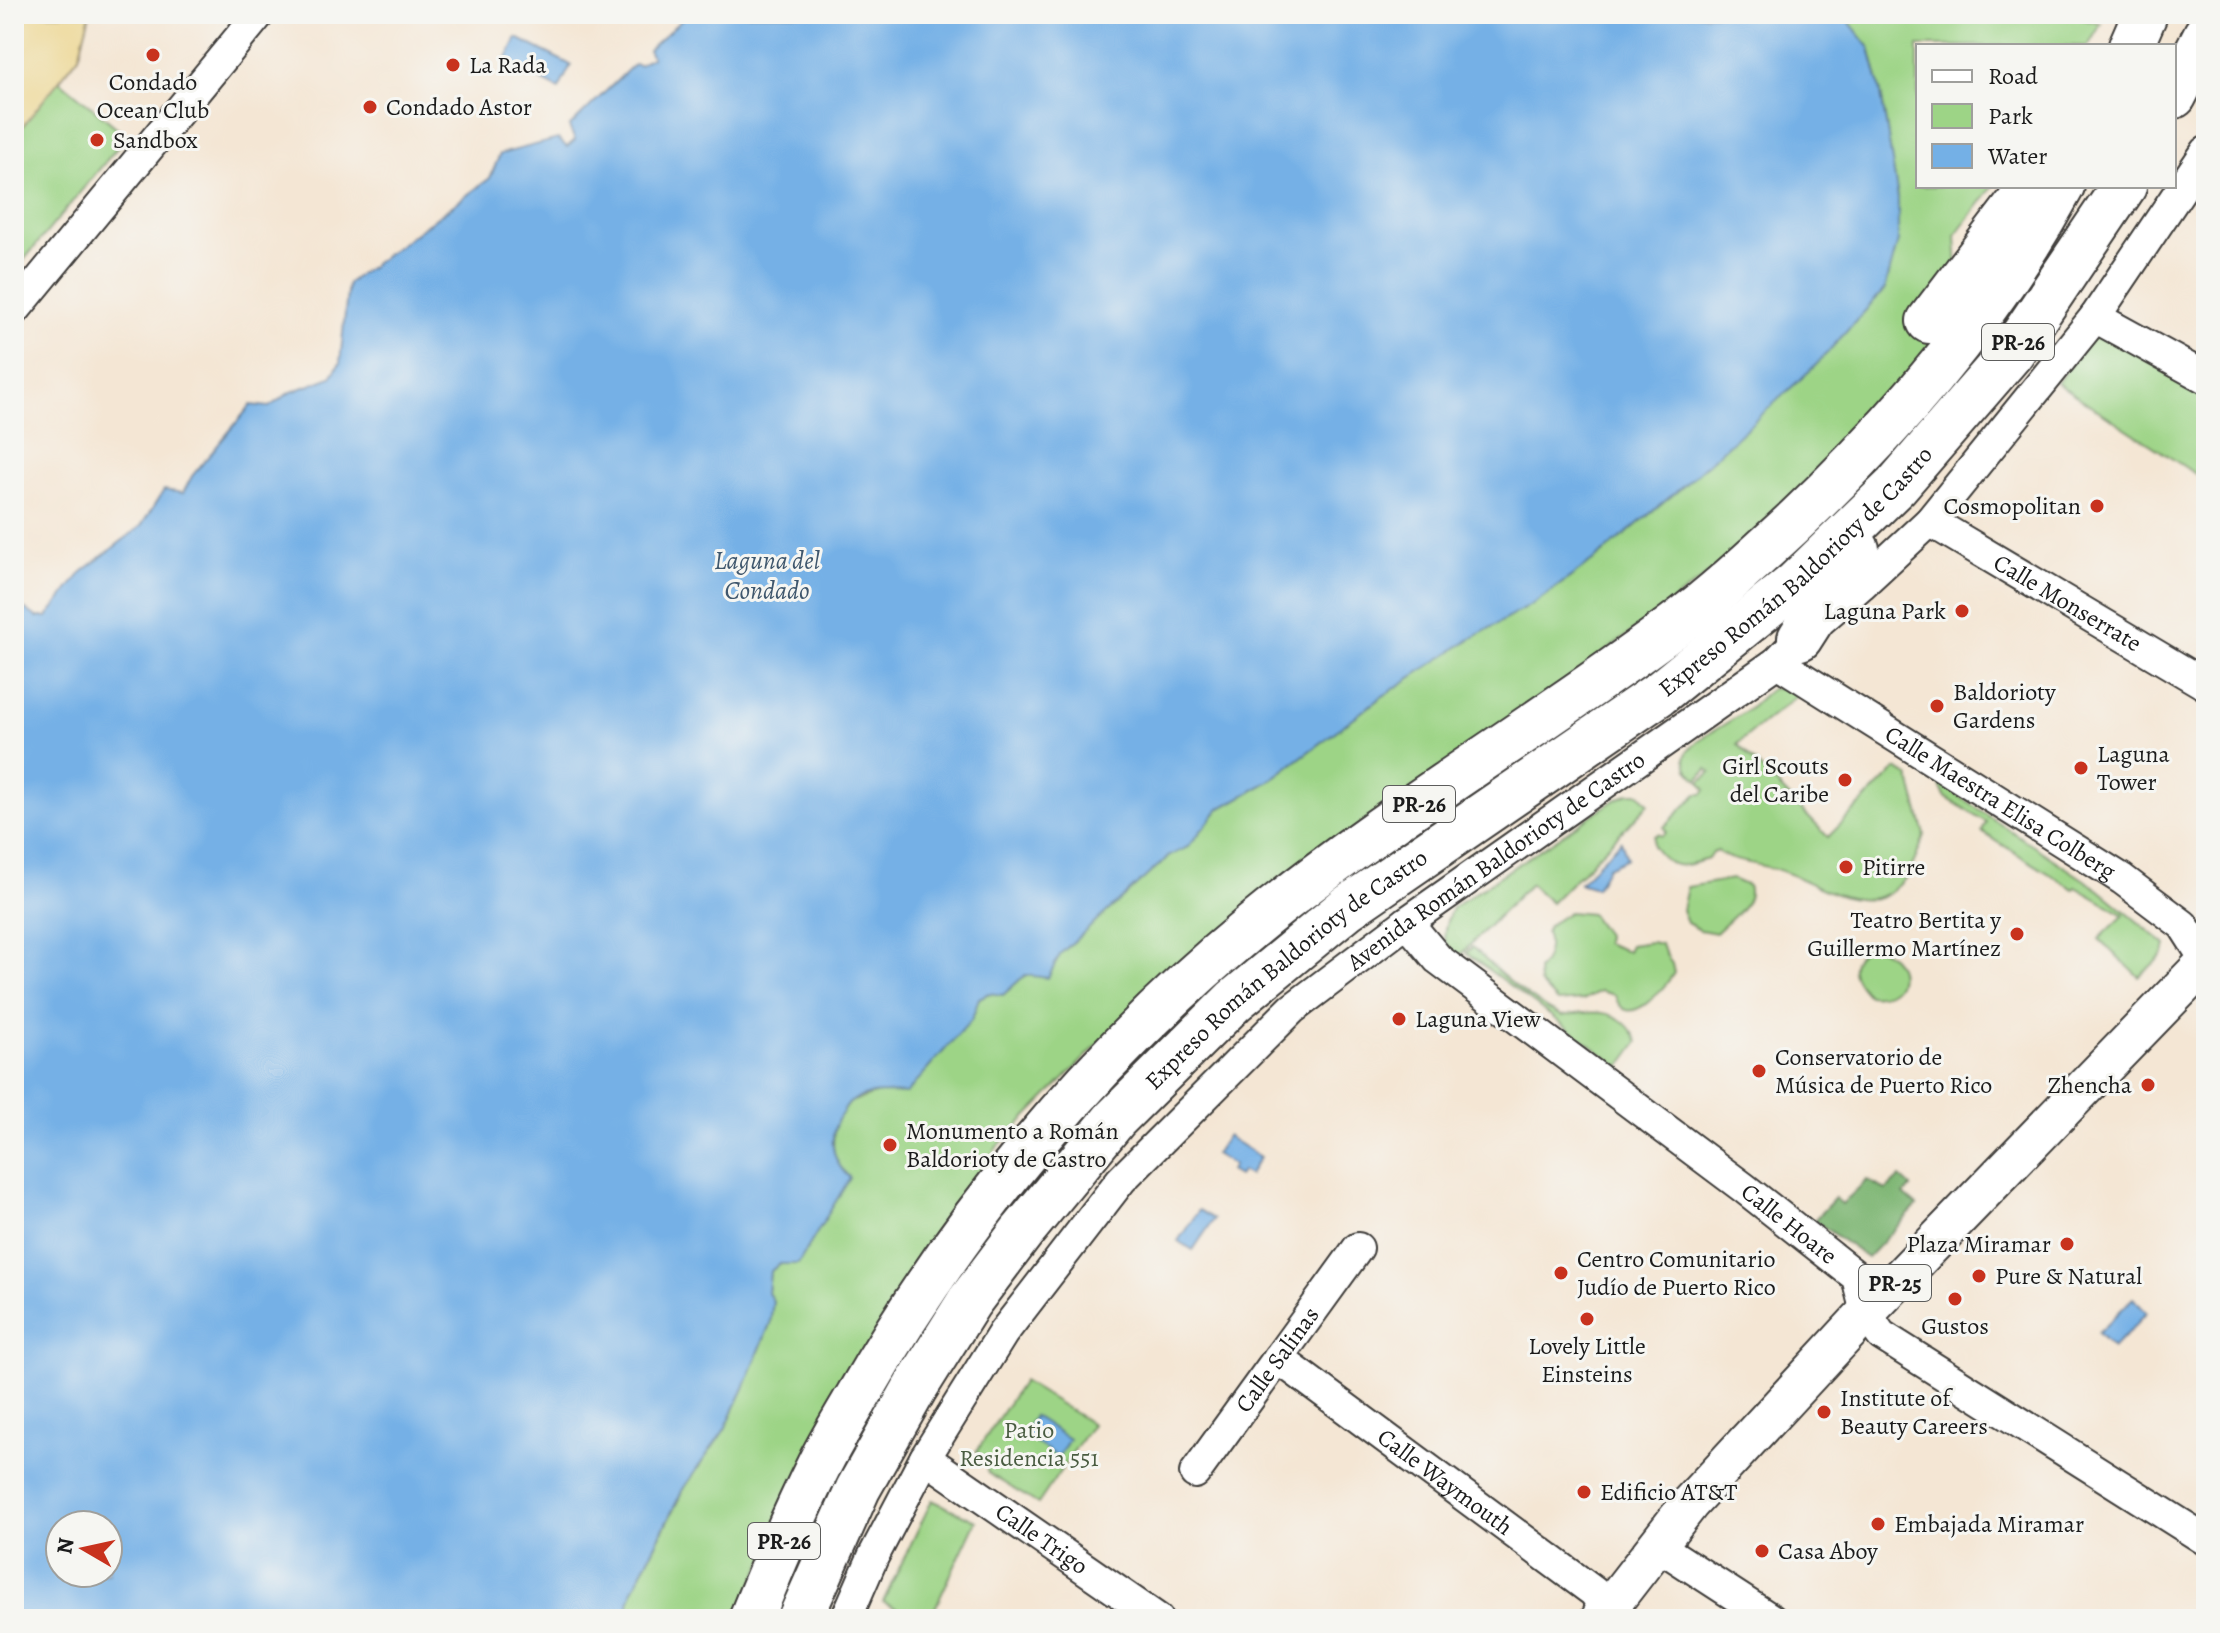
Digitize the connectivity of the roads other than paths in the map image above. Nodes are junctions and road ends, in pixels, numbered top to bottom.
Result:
1 (259, 14) edge
2 (2145, 14) edge
3 (2206, 34) edge
4 (2132, 44) edge
5 (2176, 92) edge
6 (2204, 160) edge
7 (2030, 188) edge
8 (2061, 188) edge
9 (2123, 188) edge
10 (14, 311) edge
11 (2095, 317) junction
12 (1929, 321) dead end
13 (2206, 378) edge
14 (1896, 486) junction
15 (1930, 521) junction
16 (1788, 650) junction
17 (2206, 685) edge
18 (1407, 922) junction
19 (2206, 961) edge
20 (1358, 1248) dead end
21 (1866, 1313) junction
22 (1278, 1358) junction
23 (925, 1458) junction
24 (1195, 1473) dead end
25 (2206, 1540) edge
26 (1657, 1545) junction
27 (1603, 1615) edge
28 (751, 1619) edge
29 (800, 1619) edge
30 (846, 1619) edge
31 (1158, 1619) edge
32 (1771, 1619) edge

1 - 10 street
2 - 4 highway
3 - 5 highway
6 - 11 street, Avenida Román Baldorioty de Castro
7 - 12 highway
8 - 28 highway, Expreso Román Baldorioty de Castro / PR-26
9 - 14 highway, Expreso Román Baldorioty de Castro / PR-26
11 - 13 street
11 - 15 street, Avenida Román Baldorioty de Castro
14 - 16 highway
14 - 29 highway, Expreso Román Baldorioty de Castro / PR-26
15 - 16 street, Avenida Román Baldorioty de Castro
15 - 17 street, Calle Monserrate
16 - 18 street, Avenida Román Baldorioty de Castro
16 - 19 street, Calle Maestra Elisa Colberg
18 - 21 street, Calle Hoare
18 - 23 street, Avenida Román Baldorioty de Castro
19 - 21 main road, PR-25
20 - 22 street, Calle Salinas
21 - 25 street, Calle Hoare
21 - 26 main road, PR-25
22 - 24 street, Calle Salinas
22 - 27 street, Calle Waymouth
23 - 30 street, Avenida Román Baldorioty de Castro
23 - 31 street, Calle Trigo
26 - 27 main road, PR-25
26 - 32 street

